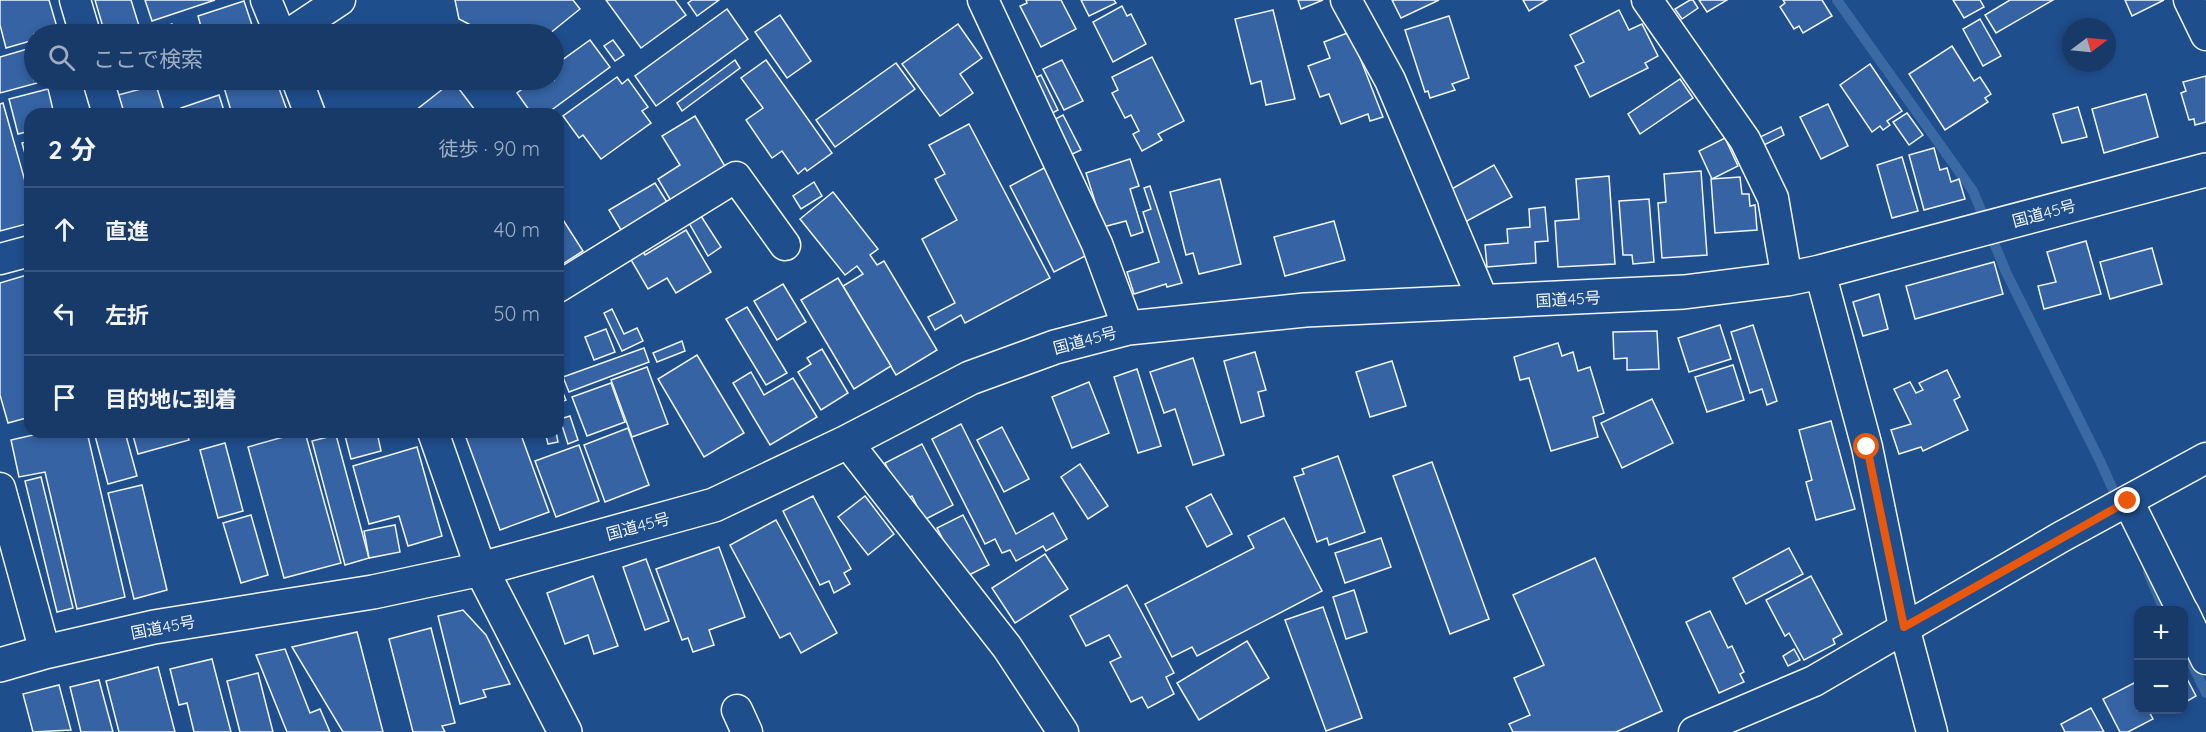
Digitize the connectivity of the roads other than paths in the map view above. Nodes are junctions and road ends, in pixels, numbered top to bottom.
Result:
1 (75, 0) edge
2 (266, 0) edge
3 (340, 0) edge
4 (983, 0) edge
5 (1346, 0) edge
6 (1647, 0) edge
7 (2189, 0) edge
8 (82, 24) edge
9 (276, 24) edge
10 (304, 24) edge
11 (2206, 35) edge
12 (101, 90) edge
13 (301, 90) edge
14 (106, 108) edge
15 (308, 108) edge
16 (2206, 170) edge
17 (785, 244) dead end
18 (24, 253) edge
19 (0, 259) edge
20 (1820, 272) junction
21 (1787, 279) junction
22 (564, 283) edge
23 (1484, 303) junction
24 (1128, 328) junction
25 (435, 438) edge
26 (847, 442) junction
27 (2206, 458) edge
28 (0, 488) edge
29 (2128, 501) junction
30 (481, 569) junction
31 (2180, 606) edge
32 (2188, 622) edge
33 (1904, 627) junction
34 (45, 652) junction
35 (2206, 659) edge
36 (0, 665) edge
37 (565, 732) edge
38 (1063, 732) edge
39 (1694, 732) edge
40 (1932, 732) edge

1 - 8 street
2 - 9 street
3 - 10 street
4 - 24 street
5 - 23 street
6 - 21 street
7 - 11 street
12 - 14 street
13 - 15 street
16 - 20 main road, 国道45号
17 - 22 street
18 - 19 street
20 - 21 main road, 国道45号
20 - 33 street
21 - 23 main road, 国道45号
23 - 24 main road, 国道45号
24 - 26 main road, 国道45号
25 - 30 street
26 - 30 main road, 国道45号
26 - 38 street
27 - 29 street
28 - 34 street
29 - 31 street
29 - 33 street
30 - 34 main road, 国道45号
30 - 37 main road
32 - 35 street
33 - 39 street
33 - 40 street
34 - 36 main road, 国道45号

